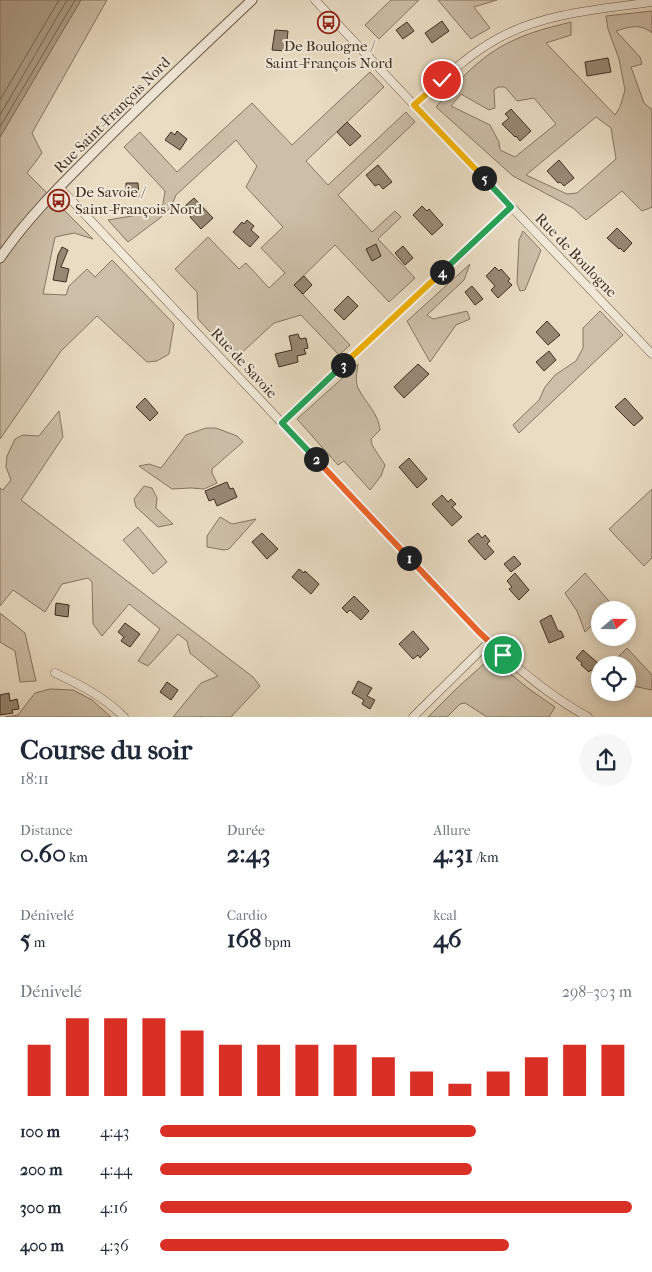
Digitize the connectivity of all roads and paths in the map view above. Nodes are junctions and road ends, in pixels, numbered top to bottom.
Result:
1 (252, 0) edge
2 (315, 0) edge
3 (652, 2) edge
4 (414, 105) junction
5 (59, 187) junction
6 (511, 207) junction
7 (0, 258) edge
8 (652, 354) edge
9 (282, 423) junction
10 (489, 642) junction
11 (55, 673) dead end
12 (124, 717) edge
13 (413, 717) edge
14 (588, 717) edge

1 - 5 street, Rue Saint-François Nord
2 - 4 street, Rue de Boulogne
3 - 4 street
4 - 6 street, Rue de Boulogne
5 - 7 street, Rue Saint-François Nord
5 - 9 street, Rue de Savoie
6 - 8 street, Rue de Boulogne
6 - 9 street
9 - 10 street, Rue de Savoie
10 - 13 street
10 - 14 street, Rue de Savoie
11 - 12 street

